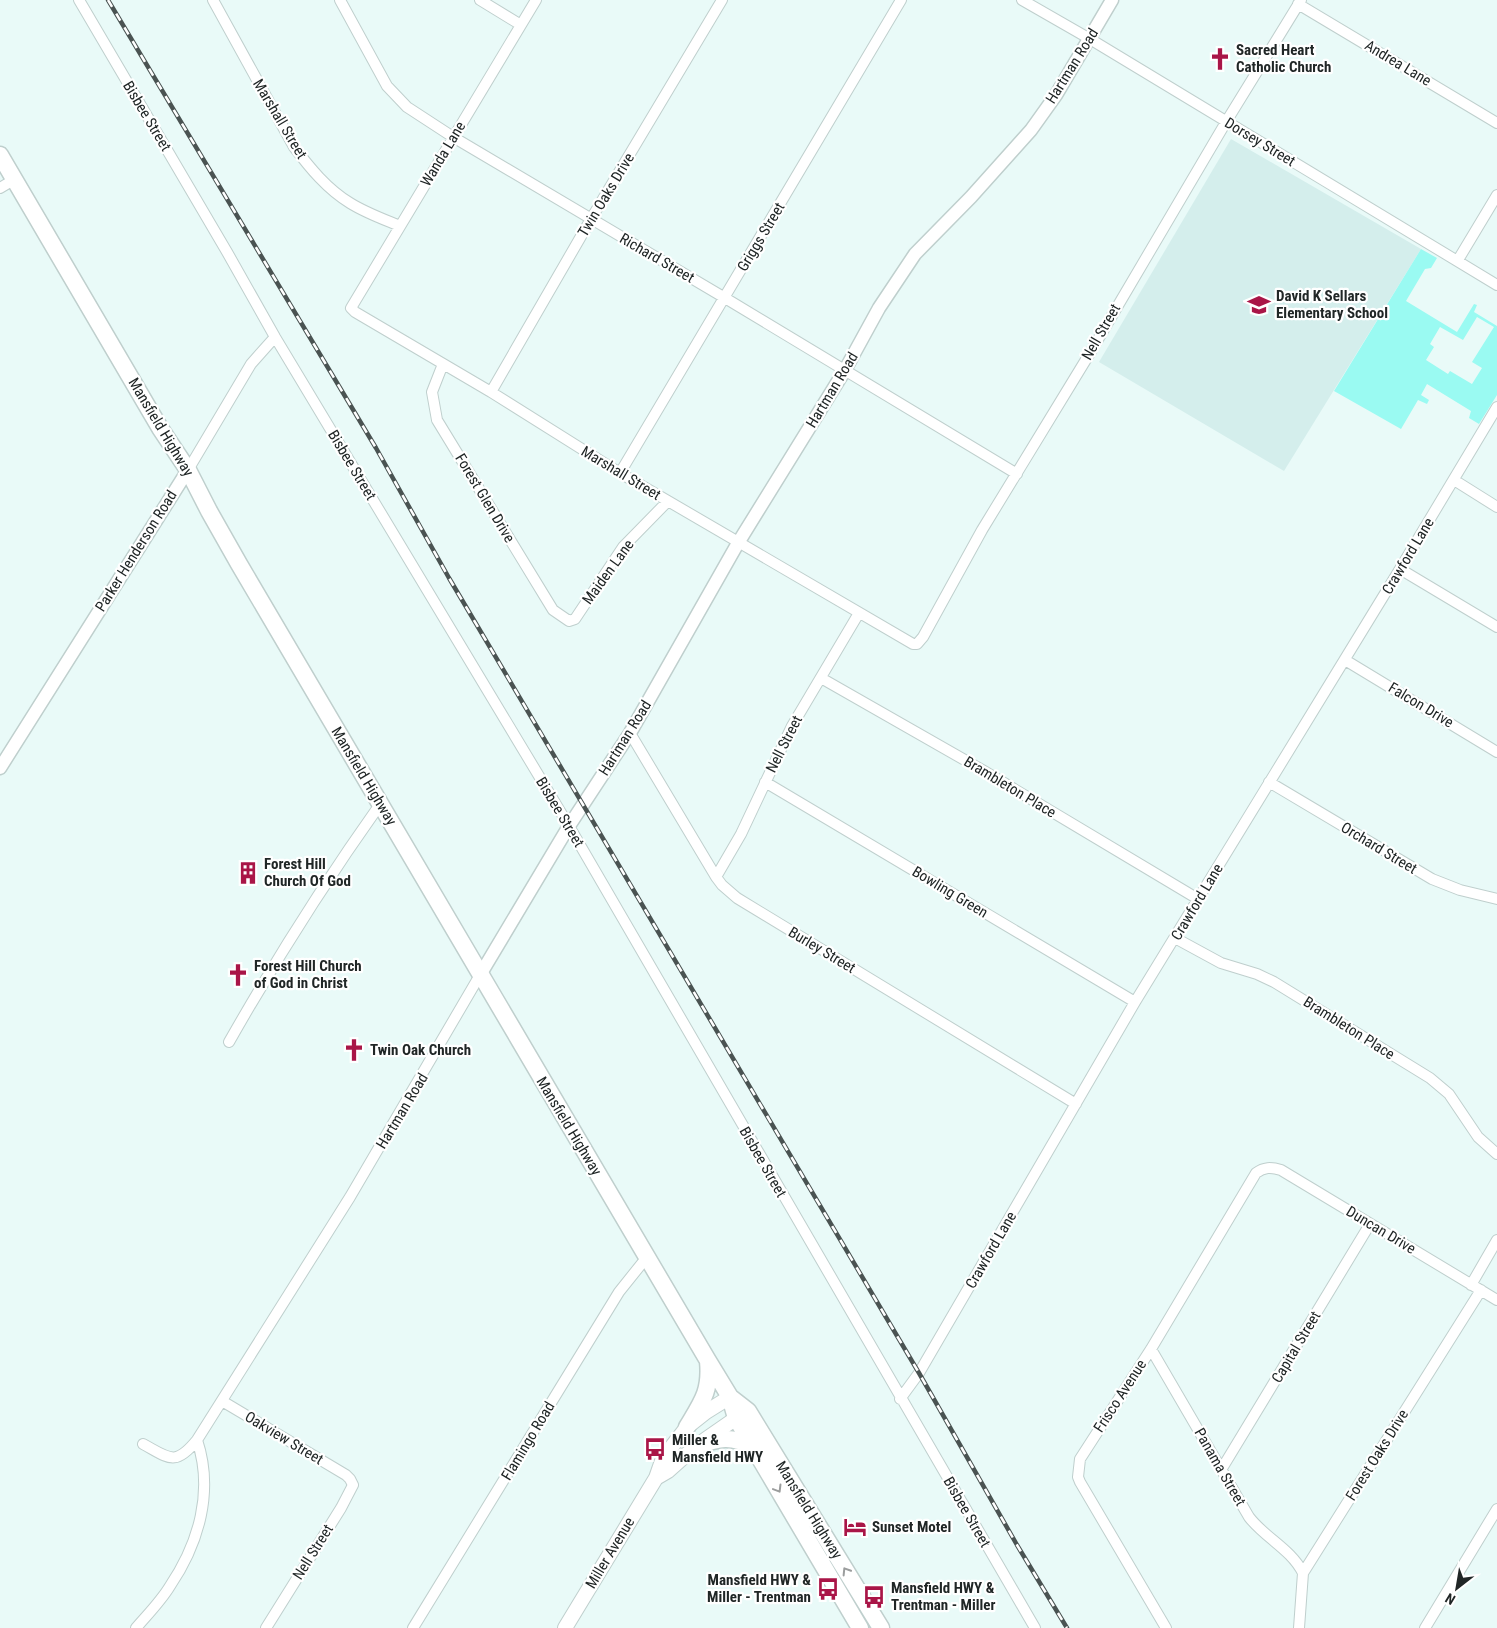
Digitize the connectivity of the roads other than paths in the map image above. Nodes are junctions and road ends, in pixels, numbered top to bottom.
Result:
1 (78, 0) edge
2 (213, 0) edge
3 (340, 0) edge
4 (480, 0) edge
5 (536, 0) edge
6 (722, 0) edge
7 (901, 0) edge
8 (1022, 0) edge
9 (1112, 0) edge
10 (1300, 2) edge
11 (521, 25) junction
12 (1090, 39) junction
13 (1226, 122) junction
14 (1497, 123) edge
15 (453, 137) junction
16 (2, 161) edge
17 (14, 179) junction
18 (0, 188) edge
19 (1497, 195) edge
20 (591, 219) junction
21 (400, 226) junction
22 (1458, 260) junction
23 (1497, 285) edge
24 (725, 298) junction
25 (350, 308) joint
26 (275, 337) junction
27 (443, 364) junction
28 (845, 370) junction
29 (491, 392) junction
30 (1497, 407) edge
31 (188, 470) junction
32 (620, 473) junction
33 (1017, 474) junction
34 (1454, 480) junction
35 (668, 501) junction
36 (1497, 507) edge
37 (738, 543) junction
38 (1400, 569) junction
39 (859, 613) junction
40 (569, 621) joint
41 (1497, 627) edge
42 (894, 633) joint
43 (1345, 660) junction
44 (821, 678) junction
45 (630, 733) junction
46 (1497, 752) edge
47 (0, 768) edge
48 (764, 782) junction
49 (1269, 782) junction
50 (381, 803) junction
51 (569, 826) junction
52 (716, 877) junction
53 (1198, 899) junction
54 (1497, 899) edge
55 (1175, 938) junction
56 (480, 975) junction
57 (1135, 1002) junction
58 (229, 1042) dead end
59 (1076, 1104) junction
60 (1497, 1154) edge
61 (1262, 1169) joint
62 (1370, 1224) junction
63 (1497, 1240) edge
64 (647, 1257) junction
65 (1476, 1288) junction
66 (1497, 1300) edge
67 (1151, 1349) junction
68 (707, 1359) junction
69 (730, 1398) junction
70 (900, 1399) junction
71 (222, 1401) junction
72 (742, 1414) junction
73 (688, 1427) junction
74 (197, 1440) junction
75 (143, 1444) dead end
76 (696, 1446) junction
77 (754, 1447) junction
78 (1221, 1470) junction
79 (346, 1475) joint
80 (656, 1478) junction
81 (1497, 1508) edge
82 (1303, 1573) junction
83 (869, 1608) junction
84 (857, 1622) edge
85 (136, 1628) edge
86 (266, 1628) edge
87 (413, 1628) edge
88 (565, 1628) edge
89 (881, 1628) edge
90 (1035, 1628) edge
91 (1166, 1628) edge
92 (1300, 1628) edge
93 (1425, 1628) edge

1 - 26 street, Bisbee Street
2 - 21 street, Marshall Street
3 - 15 street, Richard Street
4 - 11 street
5 - 11 street, Wanda Lane
6 - 20 street, Twin Oaks Drive
7 - 24 street, Griggs Street
8 - 12 street, Dorsey Street
9 - 12 street, Hartman Road
10 - 13 street, Nell Street
10 - 14 street, Andrea Lane
11 - 15 street, Wanda Lane
12 - 13 street, Dorsey Street
12 - 28 street, Hartman Road
13 - 22 street, Dorsey Street
13 - 33 street, Nell Street
15 - 20 street, Richard Street
15 - 21 street, Wanda Lane
16 - 17 main road, Mansfield Highway
17 - 18 street
17 - 31 main road, Mansfield Highway
19 - 22 street
20 - 24 street, Richard Street
20 - 29 street, Twin Oaks Drive
21 - 25 street, Wanda Lane
22 - 23 street, Dorsey Street
24 - 28 street, Richard Street
24 - 32 street, Griggs Street
25 - 27 street, Marshall Street
26 - 31 street, Parker Henderson Road
26 - 51 street, Bisbee Street
27 - 29 street, Marshall Street
27 - 40 street, Forest Glen Drive
28 - 33 street, Richard Street
28 - 37 street, Hartman Road
29 - 32 street, Marshall Street
30 - 34 street, Crawford Lane
31 - 47 street, Parker Henderson Road
31 - 50 main road, Mansfield Highway
32 - 35 street, Marshall Street
33 - 42 street, Nell Street
34 - 36 street
34 - 38 street, Crawford Lane
35 - 37 street, Marshall Street
35 - 40 street, Maiden Lane
37 - 39 street, Marshall Street
37 - 45 street, Hartman Road
38 - 41 street
38 - 43 street, Crawford Lane
39 - 42 street, Marshall Street
39 - 44 street, Nell Street
43 - 46 street, Falcon Drive
43 - 49 street, Crawford Lane
44 - 48 street, Nell Street
44 - 53 street, Brambleton Place
45 - 51 street, Hartman Road
45 - 52 street, Burley Street
48 - 52 street, Nell Street
48 - 57 street, Bowling Green
49 - 53 street, Crawford Lane
49 - 54 street, Orchard Street
50 - 56 main road, Mansfield Highway
50 - 58 street
51 - 56 street, Hartman Road
51 - 70 street, Bisbee Street
52 - 59 street, Burley Street
53 - 55 street, Crawford Lane
55 - 57 street, Crawford Lane
55 - 60 street, Brambleton Place
56 - 64 main road, Mansfield Highway
56 - 71 street, Hartman Road
57 - 59 street, Crawford Lane
59 - 70 street, Crawford Lane
61 - 62 street, Duncan Drive
61 - 67 street, Frisco Avenue
62 - 65 street, Duncan Drive
62 - 78 street, Capital Street
63 - 65 street, Forest Oaks Drive
64 - 68 main road, Mansfield Highway
64 - 87 street, Flamingo Road
65 - 66 street, Duncan Drive
65 - 82 street, Forest Oaks Drive
67 - 78 street, Panama Street
67 - 91 street, Frisco Avenue
68 - 69 main road, Mansfield Highway
68 - 73 main road
69 - 72 main road, Mansfield Highway
69 - 73 main road, Miller Avenue
70 - 90 street, Bisbee Street
71 - 74 street, Hartman Road
71 - 79 street, Oakview Street
72 - 76 main road, Miller Avenue
72 - 77 main road, Mansfield Highway
83 -> 72 main road, Mansfield Highway
73 - 80 main road, Miller Avenue
74 - 75 street, Hartman Road
74 - 85 street
76 - 77 main road
76 - 80 main road, Miller Avenue
77 -> 84 main road, Mansfield Highway
78 - 82 street, Panama Street
79 - 86 street, Nell Street
80 - 88 main road, Miller Avenue
81 - 93 street
82 - 92 street, Forest Oaks Drive
83 - 84 main road
83 - 89 main road, Mansfield Highway

